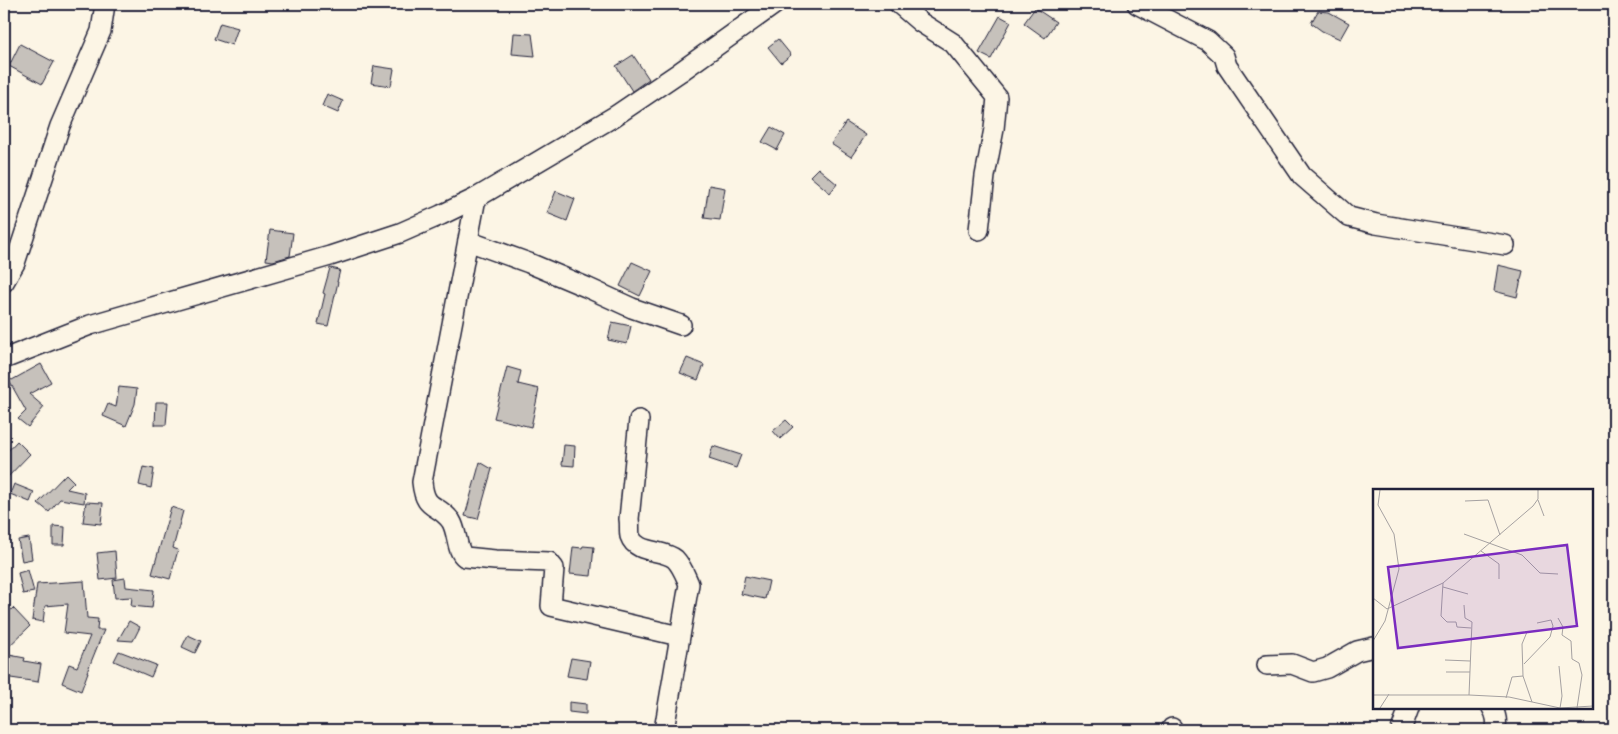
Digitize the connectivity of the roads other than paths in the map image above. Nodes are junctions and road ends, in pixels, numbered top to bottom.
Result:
1 (104, 4) edge
2 (775, 4) edge
3 (899, 4) edge
4 (1137, 4) edge
5 (476, 198) junction
6 (979, 230) dead end
7 (468, 241) junction
8 (1506, 245) dead end
9 (4, 282) edge
10 (682, 326) dead end
11 (4, 360) edge
12 (639, 420) dead end
13 (679, 636) junction
14 (1373, 646) edge
15 (1267, 666) dead end
16 (1409, 709) edge
17 (1492, 709) edge
18 (664, 730) edge
19 (1401, 730) edge
20 (1495, 730) edge

1 - 9 street
2 - 5 street
3 - 6 street
4 - 8 street
5 - 7 street
5 - 11 street
7 - 10 street
7 - 13 street
12 - 13 street
13 - 18 street
14 - 15 street
16 - 19 street
17 - 20 street

